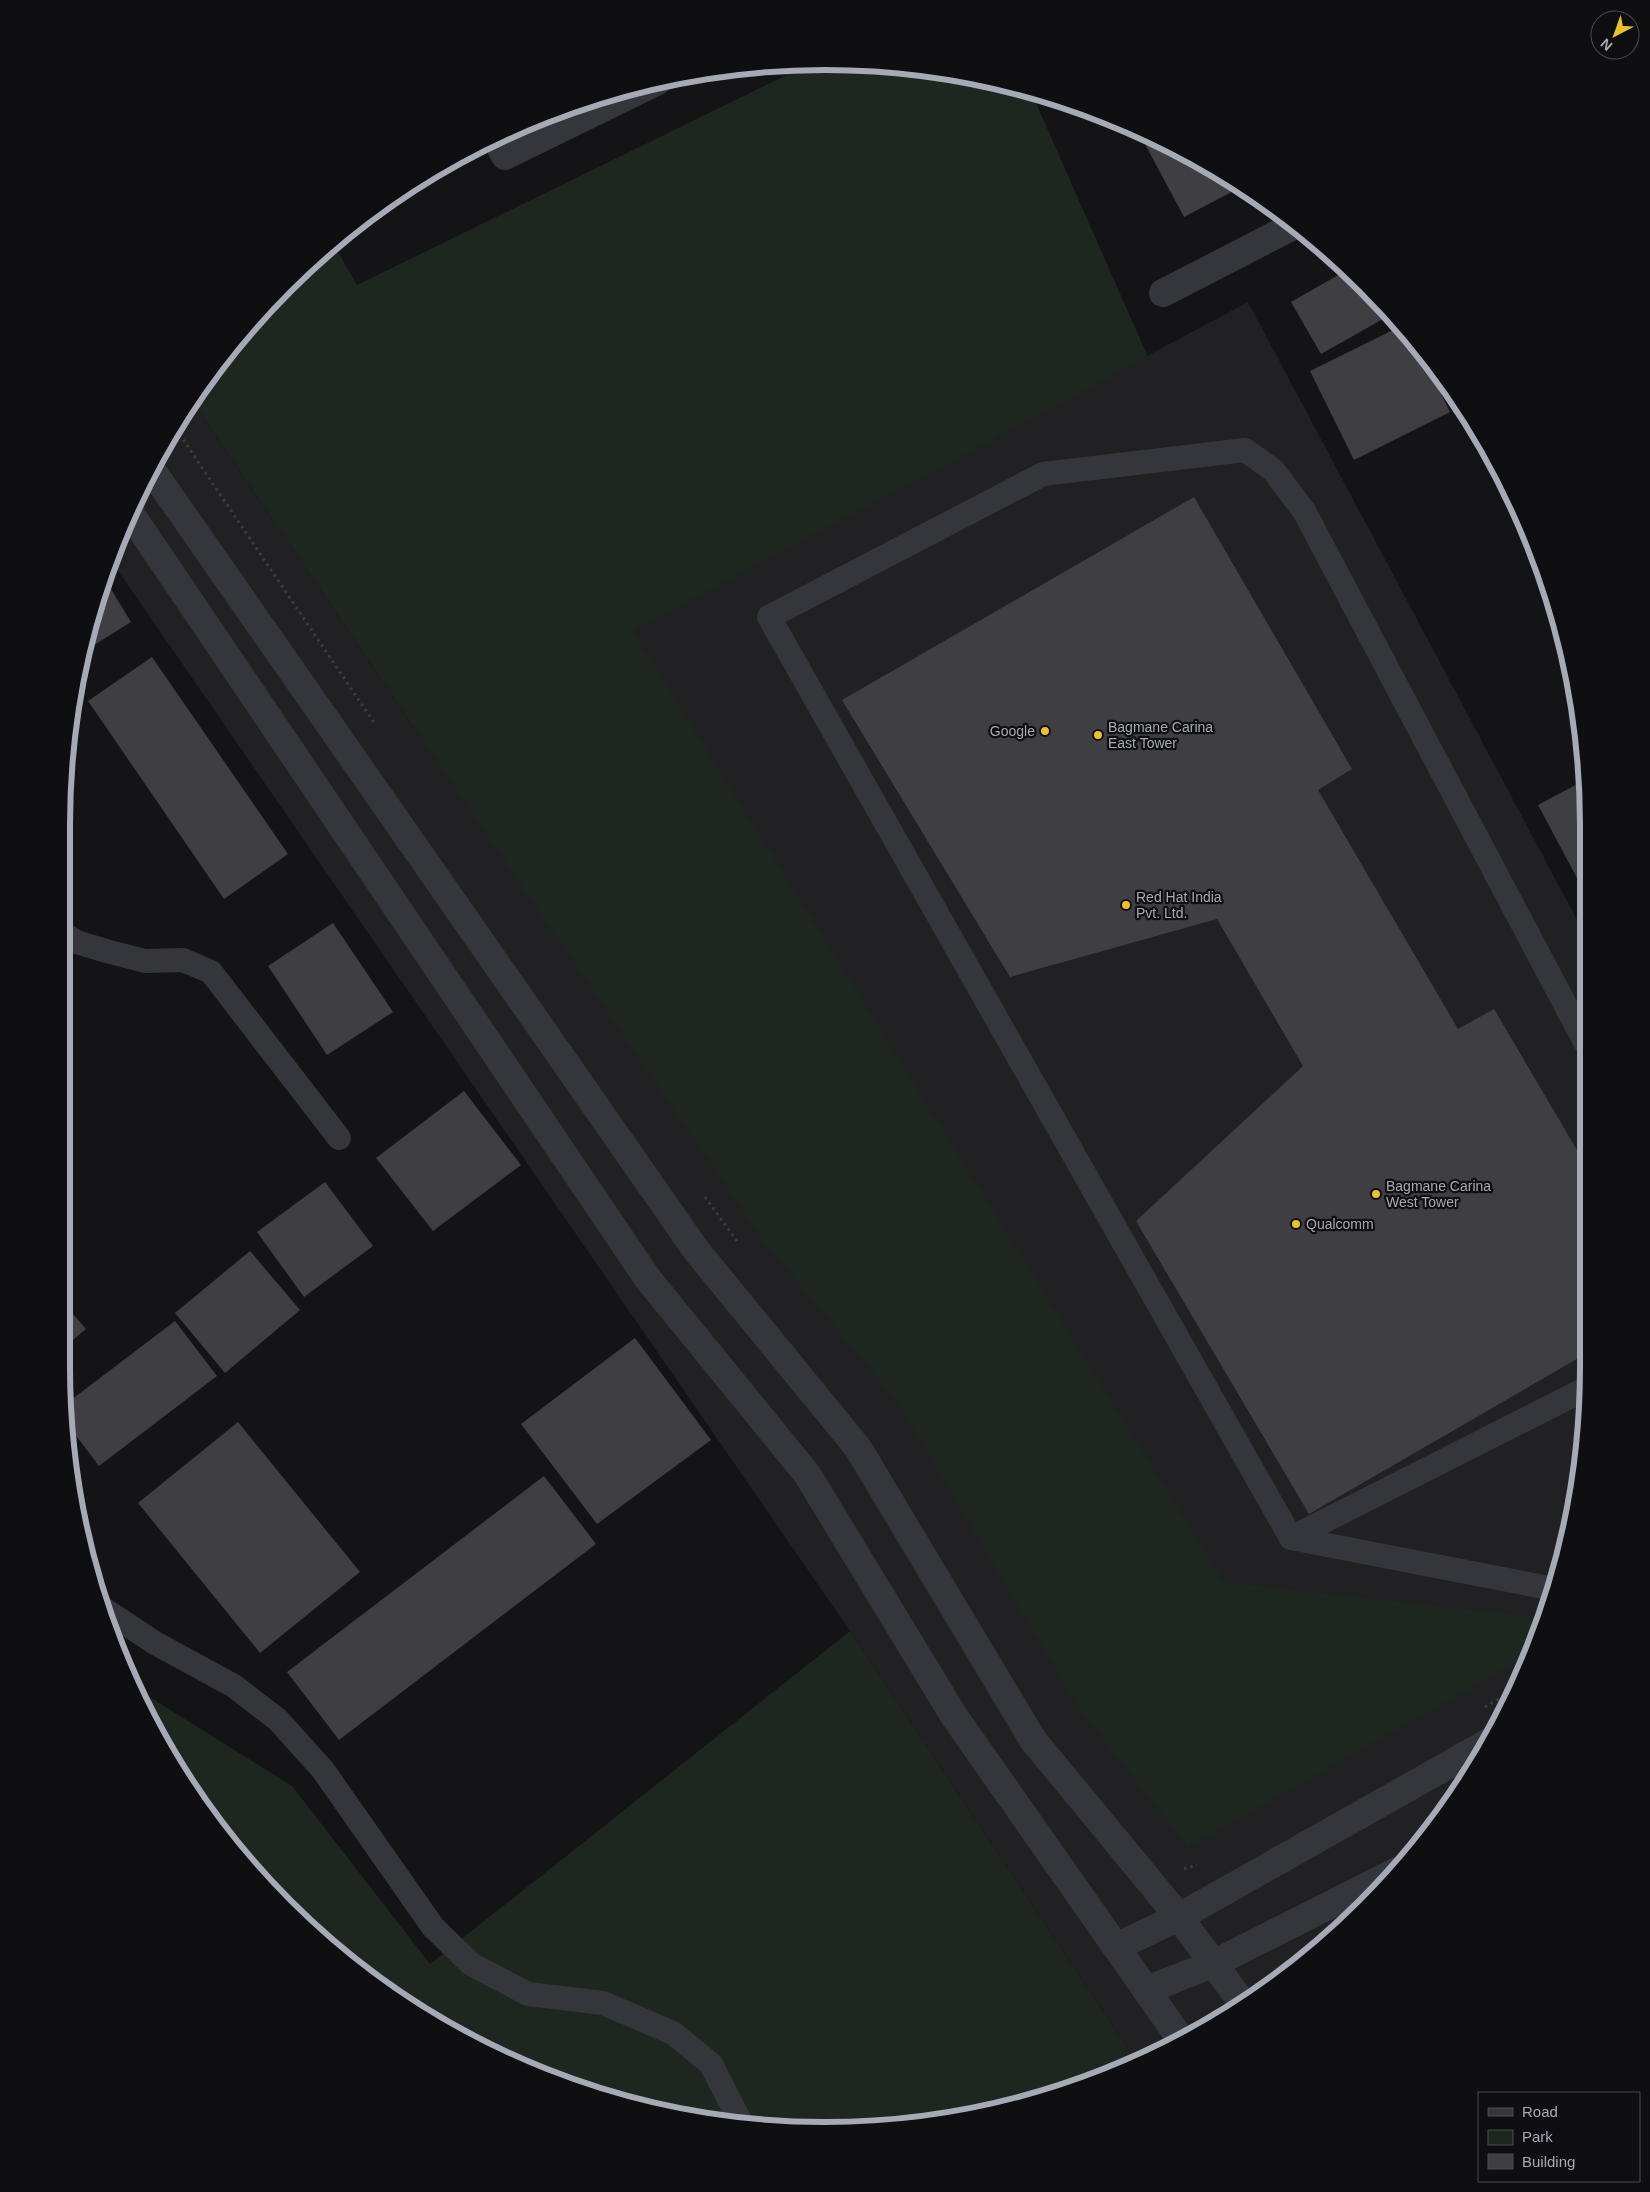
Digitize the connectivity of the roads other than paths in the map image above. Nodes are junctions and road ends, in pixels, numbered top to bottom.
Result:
1 (606, 103) edge
2 (500, 148) edge
3 (1288, 229) edge
4 (1163, 293) dead end
5 (156, 475) edge
6 (135, 520) edge
7 (70, 938) edge
8 (1580, 1031) edge
9 (339, 1138) dead end
10 (1579, 1392) edge
11 (1291, 1538) junction
12 (1547, 1588) edge
13 (112, 1615) edge
14 (1476, 1750) edge
15 (1380, 1879) edge
16 (1179, 1917) junction
17 (1116, 1947) junction
18 (1213, 1964) junction
19 (1146, 1990) junction
20 (1239, 1998) edge
21 (1177, 2034) edge
22 (738, 2117) edge

1 - 2 street
3 - 4 street
5 - 16 street
6 - 17 street
7 - 9 lane
8 - 11 lane
10 - 11 lane
11 - 12 lane
13 - 22 lane
14 - 16 street
15 - 18 street
16 - 17 street
16 - 18 street
17 - 19 street
18 - 19 street
18 - 20 street
19 - 21 street

